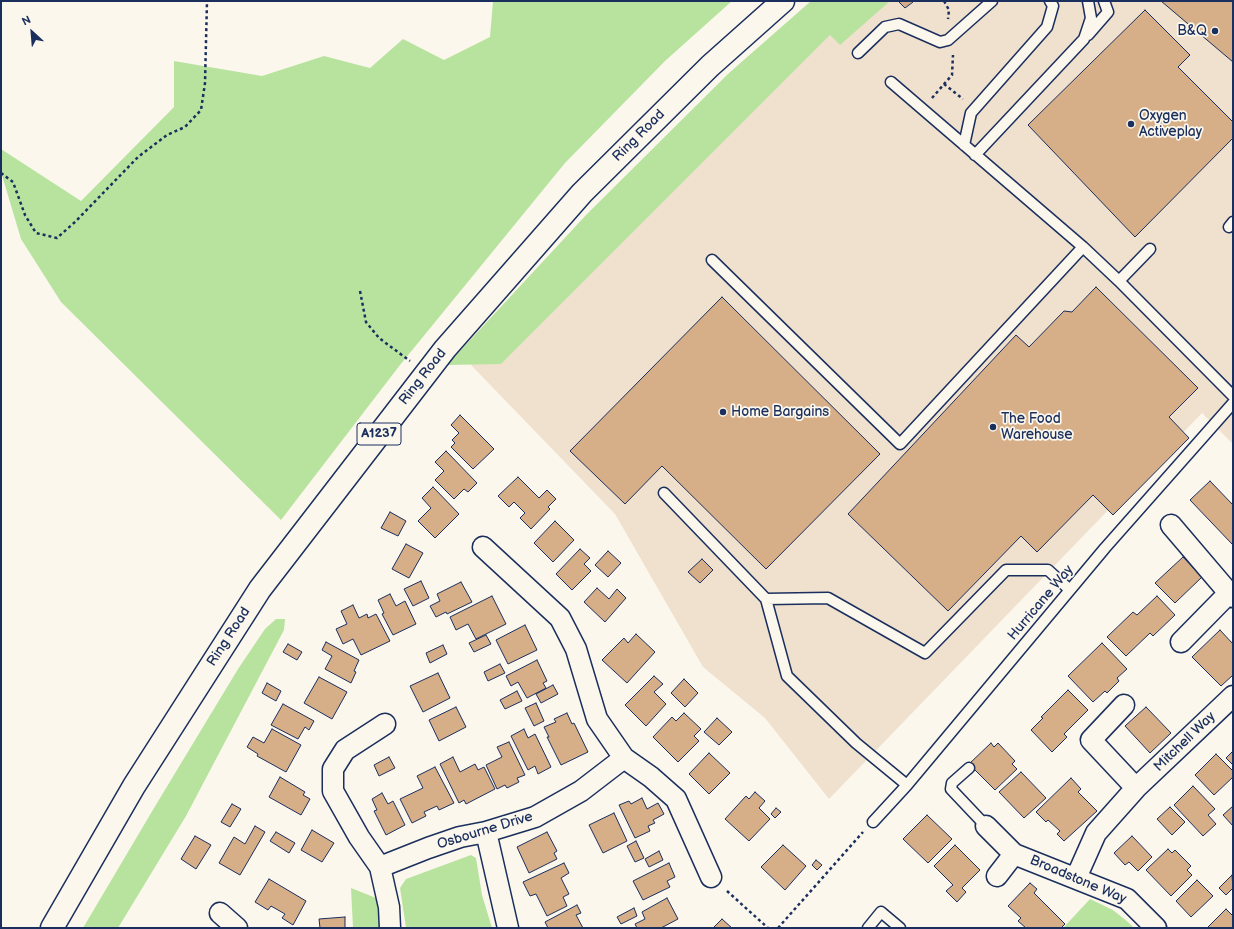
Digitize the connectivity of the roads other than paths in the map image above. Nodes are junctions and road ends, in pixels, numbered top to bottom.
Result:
1 (782, 1) edge
2 (992, 1) edge
3 (1050, 1) edge
4 (1088, 1) edge
5 (1104, 1) edge
6 (1084, 39) junction
7 (858, 53) dead end
8 (891, 82) dead end
9 (964, 145) junction
10 (975, 155) junction
11 (1083, 247) junction
12 (1150, 250) dead end
13 (712, 260) dead end
14 (1119, 281) junction
15 (1233, 396) edge
16 (1233, 403) edge
17 (664, 493) dead end
18 (1171, 525) dead end
19 (483, 547) dead end
20 (1070, 590) junction
21 (1231, 595) edge
22 (766, 599) junction
23 (1180, 642) dead end
24 (1233, 696) edge
25 (1124, 705) dead end
26 (385, 724) dead end
27 (624, 758) junction
28 (969, 768) dead end
29 (907, 785) junction
30 (1136, 788) junction
31 (872, 822) road end
32 (986, 826) joint
33 (486, 832) junction
34 (1014, 854) junction
35 (380, 867) junction
36 (997, 876) dead end
37 (711, 877) road end
38 (1076, 878) junction
39 (220, 913) dead end
40 (52, 928) edge
41 (237, 928) edge
42 (390, 928) edge
43 (508, 928) edge
44 (868, 928) edge
45 (900, 928) edge
46 (1156, 928) edge

1 - 40 highway, Ring Road / A1237
2 - 7 lane
3 - 9 lane
4 - 6 lane
5 - 6 lane
6 - 10 lane
8 - 9 lane
9 - 10 lane
10 - 11 lane
11 - 13 lane
11 - 14 lane
12 - 14 lane
14 - 15 lane
16 - 20 lane, Hurricane Way
17 - 22 lane
18 - 21 street
19 - 27 street
20 - 22 lane
20 - 29 lane, Hurricane Way
21 - 23 street
22 - 29 lane
24 - 30 street, Mitchell Way
25 - 30 street
26 - 35 street
27 - 33 street, Osbourne Drive
27 - 37 street
28 - 32 lane
29 - 31 lane, Hurricane Way
30 - 38 street, Mitchell Way
32 - 34 street, Broadstone Way
33 - 35 street, Osbourne Drive
33 - 43 street
34 - 36 street, Broadstone Way
34 - 38 street, Broadstone Way
35 - 42 street
38 - 46 street, Broadstone Way
39 - 41 street
44 - 45 lane

